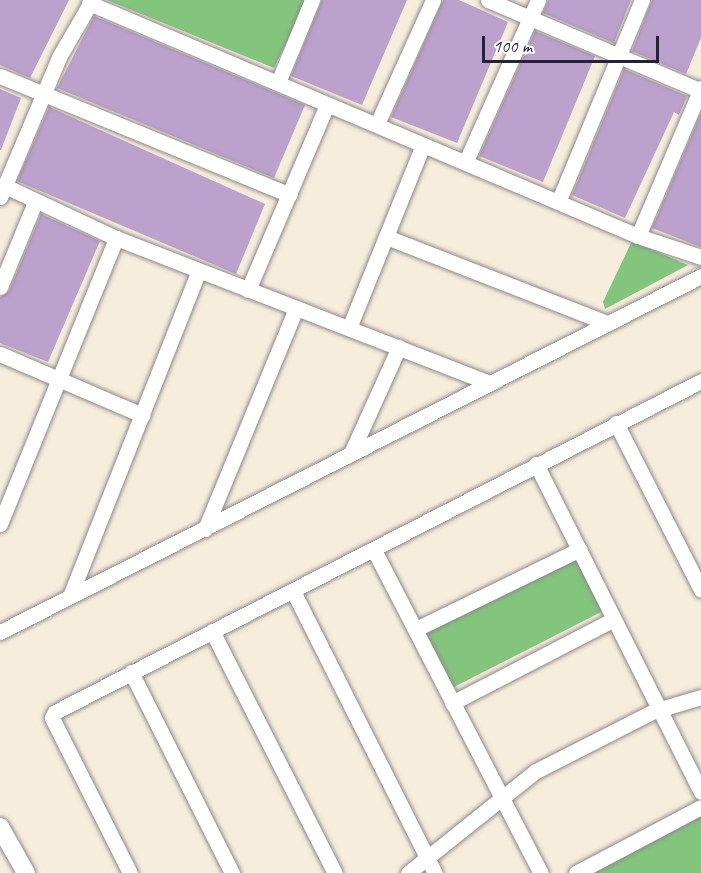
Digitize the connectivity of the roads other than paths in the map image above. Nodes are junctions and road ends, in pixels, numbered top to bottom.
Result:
1 (312, 0) edge
2 (433, 0) edge
3 (488, 0) edge
4 (538, 0) edge
5 (642, 0) edge
6 (91, 2) edge
7 (530, 19) junction
8 (620, 55) junction
9 (0, 76) edge
10 (279, 80) junction
11 (701, 90) edge
12 (43, 95) junction
13 (327, 105) junction
14 (377, 124) junction
15 (423, 145) junction
16 (466, 161) junction
17 (2, 192) edge
18 (290, 195) junction
19 (559, 200) junction
20 (35, 202) junction
21 (638, 236) junction
22 (116, 238) junction
23 (389, 238) junction
24 (701, 256) edge
25 (199, 271) junction
26 (701, 276) edge
27 (0, 287) edge
28 (248, 290) junction
29 (296, 308) junction
30 (607, 323) junction
31 (349, 328) junction
32 (399, 347) junction
33 (0, 354) edge
34 (61, 379) junction
35 (701, 381) edge
36 (489, 383) junction
37 (142, 416) junction
38 (616, 423) junction
39 (352, 451) junction
40 (536, 464) junction
41 (0, 524) edge
42 (205, 530) junction
43 (580, 549) junction
44 (374, 550) junction
45 (701, 590) edge
46 (293, 591) junction
47 (70, 596) junction
48 (614, 619) junction
49 (2, 625) edge
50 (416, 629) junction
51 (212, 631) junction
52 (131, 672) junction
53 (701, 697) edge
54 (452, 704) junction
55 (660, 710) junction
56 (701, 792) edge
57 (502, 797) junction
58 (701, 807) edge
59 (0, 826) edge
60 (427, 858) junction
61 (26, 873) edge
62 (130, 873) edge
63 (232, 873) edge
64 (335, 873) edge
65 (408, 873) edge
66 (435, 873) edge
67 (541, 873) edge
68 (576, 873) edge

1 - 10 street
2 - 14 street
3 - 7 street
4 - 7 street
5 - 8 street
6 - 10 street
6 - 12 street
7 - 8 street
7 - 16 street
8 - 11 street
8 - 19 street
9 - 12 street
10 - 13 street
11 - 21 street
12 - 17 street
12 - 18 street
13 - 14 street
13 - 18 street
14 - 15 street
15 - 16 street
15 - 23 street
16 - 19 street
17 - 20 street
18 - 28 street
19 - 21 street
20 - 22 street
20 - 27 street
21 - 24 street
22 - 25 street
22 - 34 street
23 - 30 street
23 - 31 street
25 - 28 street
25 - 37 street
26 - 30 street
28 - 29 street
29 - 31 street
29 - 42 street
30 - 36 street
31 - 32 street
32 - 36 street
32 - 39 street
33 - 34 street
34 - 37 street
34 - 41 street
35 - 38 street
36 - 39 street
37 - 47 street
38 - 40 street
38 - 45 street
39 - 42 street
40 - 43 street
40 - 44 street
42 - 47 street
43 - 48 street
43 - 50 street
44 - 46 street
44 - 50 street
46 - 51 street
46 - 60 street
47 - 49 street
48 - 54 street
48 - 55 street
50 - 54 street
51 - 52 street
51 - 64 street
52 - 62 street
52 - 63 street
53 - 55 street
54 - 57 street
55 - 56 street
55 - 57 street
57 - 60 street
57 - 67 street
58 - 68 street
59 - 61 main road
60 - 65 street
60 - 66 street

